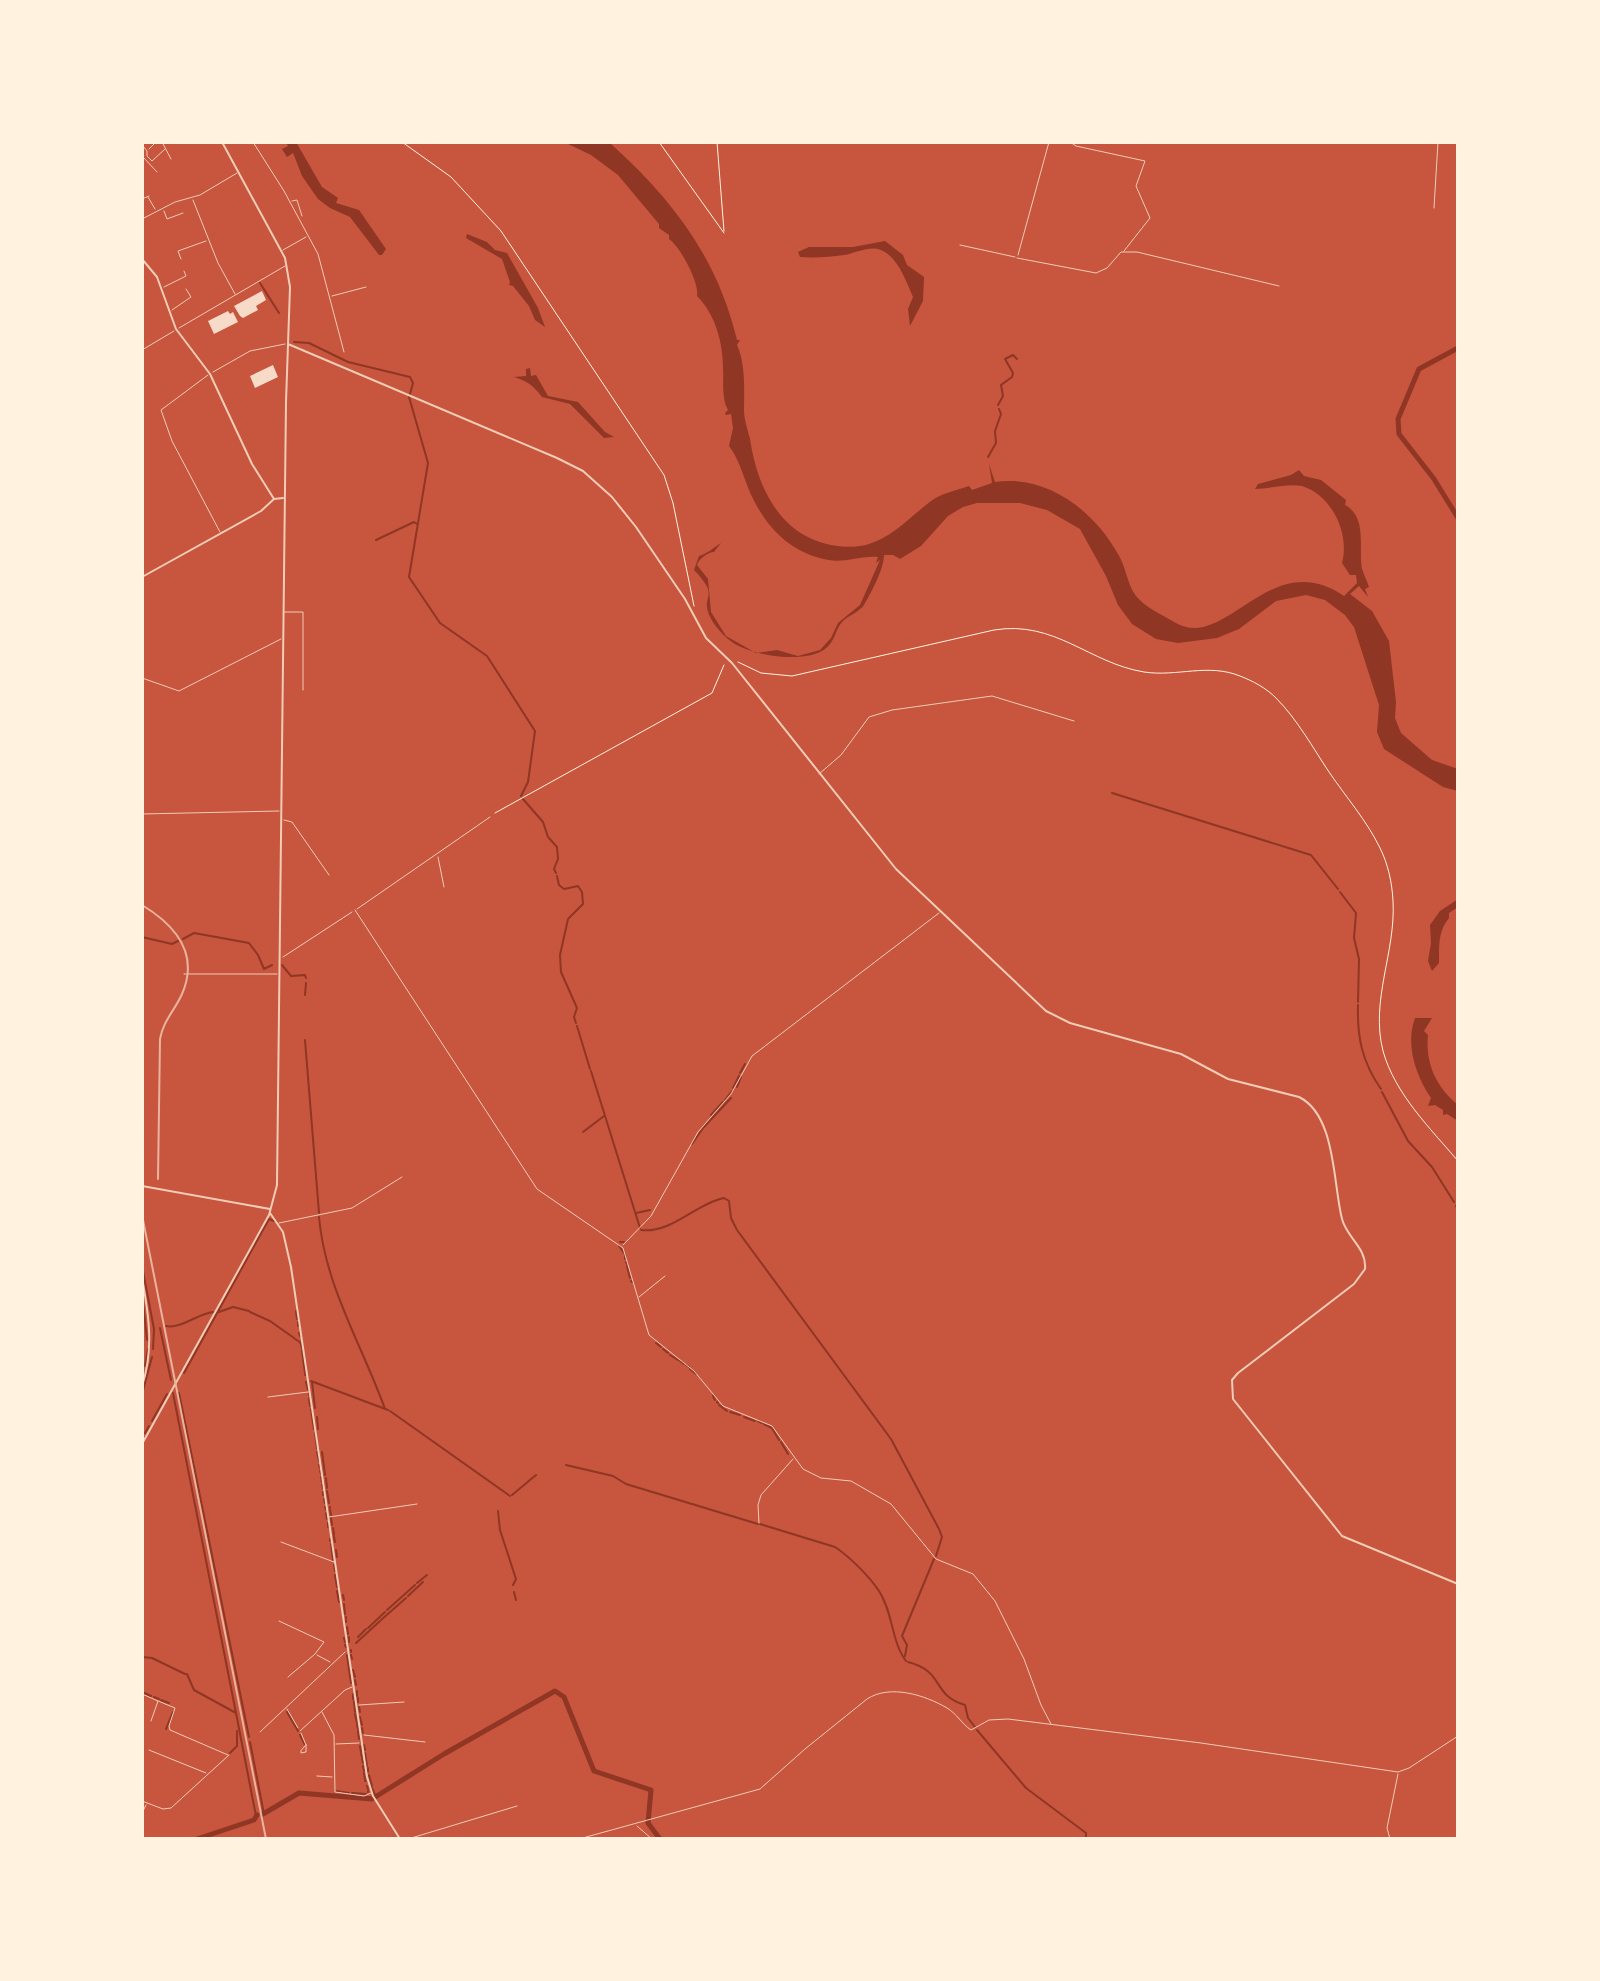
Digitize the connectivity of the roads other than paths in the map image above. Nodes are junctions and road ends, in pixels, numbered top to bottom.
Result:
1 (156, 142) edge
2 (162, 142) edge
3 (222, 142) edge
4 (253, 142) edge
5 (1049, 142) edge
6 (1070, 142) edge
7 (1438, 142) edge
8 (142, 145) edge
9 (165, 149) junction
10 (147, 151) junction
11 (143, 157) edge
12 (171, 159) dead end
13 (157, 172) dead end
14 (236, 174) junction
15 (192, 198) junction
16 (142, 199) edge
17 (290, 202) junction
18 (163, 208) junction
19 (1434, 208) dead end
20 (156, 212) junction
21 (183, 213) dead end
22 (302, 216) dead end
23 (142, 219) edge
24 (308, 235) junction
25 (209, 240) junction
26 (960, 245) dead end
27 (176, 246) dead end
28 (178, 251) junction
29 (280, 251) junction
30 (1124, 251) junction
31 (1017, 258) junction
32 (142, 259) edge
33 (181, 259) dead end
34 (287, 264) junction
35 (184, 271) dead end
36 (1279, 286) dead end
37 (366, 287) dead end
38 (161, 288) junction
39 (186, 289) dead end
40 (235, 295) junction
41 (330, 297) junction
42 (170, 311) junction
43 (176, 329) junction
44 (288, 344) junction
45 (142, 349) edge
46 (344, 352) dead end
47 (210, 374) junction
48 (285, 498) junction
49 (274, 499) junction
50 (220, 532) junction
51 (142, 577) edge
52 (284, 612) junction
53 (284, 639) junction
54 (142, 678) edge
55 (303, 690) dead end
56 (1074, 721) dead end
57 (819, 774) junction
58 (282, 810) junction
59 (142, 814) edge
60 (490, 817) road end
61 (282, 820) junction
62 (437, 854) junction
63 (329, 875) dead end
64 (444, 887) dead end
65 (355, 910) junction
66 (941, 912) junction
67 (280, 957) junction
68 (184, 974) dead end
69 (280, 974) junction
70 (402, 1177) dead end
71 (142, 1186) edge
72 (270, 1211) junction
73 (278, 1223) junction
74 (621, 1246) junction
75 (665, 1276) dead end
76 (142, 1278) edge
77 (637, 1298) junction
78 (142, 1386) edge
79 (310, 1392) junction
80 (268, 1397) dead end
81 (142, 1444) edge
82 (794, 1459) junction
83 (416, 1504) dead end
84 (329, 1517) junction
85 (759, 1523) dead end
86 (281, 1542) dead end
87 (335, 1562) junction
88 (1458, 1584) edge
89 (279, 1621) dead end
90 (352, 1644) dead end
91 (348, 1649) junction
92 (314, 1654) junction
93 (332, 1663) junction
94 (288, 1677) dead end
95 (354, 1686) junction
96 (142, 1694) edge
97 (158, 1701) junction
98 (404, 1702) dead end
99 (356, 1705) junction
100 (285, 1707) junction
101 (322, 1712) junction
102 (151, 1721) dead end
103 (1051, 1724) junction
104 (300, 1731) junction
105 (260, 1732) dead end
106 (361, 1735) junction
107 (1458, 1736) edge
108 (362, 1742) junction
109 (425, 1742) dead end
110 (334, 1744) junction
111 (306, 1745) dead end
112 (149, 1750) dead end
113 (1398, 1772) junction
114 (208, 1774) junction
115 (317, 1776) dead end
116 (334, 1777) junction
117 (372, 1795) junction
118 (142, 1801) edge
119 (147, 1803) junction
120 (517, 1806) dead end
121 (142, 1813) edge
122 (636, 1824) junction
123 (400, 1839) edge
124 (408, 1839) edge
125 (579, 1839) edge
126 (652, 1839) edge
127 (1390, 1839) edge

1 - 10 street
2 - 9 street
3 - 14 street
4 - 17 street
5 - 31 street
6 - 30 street
7 - 19 street
8 - 10 street
9 - 10 street
9 - 12 street
11 - 13 street
14 - 15 street
14 - 29 street
15 - 18 street
15 - 25 street
16 - 20 street
17 - 22 street
17 - 24 street
18 - 20 street
18 - 21 street
20 - 23 street
24 - 29 street
24 - 41 street
25 - 28 street
25 - 40 street
26 - 31 street
27 - 28 street
28 - 33 street
29 - 34 street
30 - 31 street
30 - 36 street
32 - 38 street
34 - 40 street
34 - 44 street
35 - 38 street
37 - 41 street
38 - 42 street
39 - 42 street
40 - 43 street
41 - 46 street
42 - 43 street
43 - 45 street
43 - 47 street
44 - 47 street
44 - 48 street
44 - 57 street
47 - 49 street
47 - 50 street
48 - 49 street
48 - 52 street
49 - 50 street
50 - 51 street
52 - 53 street
52 - 55 street
53 - 54 street
53 - 58 street
56 - 57 street
57 - 66 street
58 - 59 street
58 - 61 street
60 - 62 street
61 - 63 street
61 - 67 street
62 - 64 street
62 - 65 street
65 - 67 street
65 - 74 street
66 - 74 street
66 - 88 street
67 - 69 street
68 - 69 street
69 - 72 street
70 - 73 street
71 - 72 street
72 - 73 street
72 - 81 street
73 - 79 street
74 - 77 street
75 - 77 street
76 - 78 street
77 - 82 street
79 - 80 street
79 - 84 street
82 - 85 street
82 - 103 street
83 - 84 street
84 - 87 street
86 - 87 street
87 - 91 street
89 - 92 street
90 - 91 street
91 - 93 street
91 - 95 street
92 - 93 street
92 - 94 street
93 - 100 street
95 - 99 street
95 - 101 street
96 - 97 street
97 - 102 street
97 - 114 street
98 - 99 street
99 - 106 street
100 - 104 street
100 - 105 street
101 - 104 street
101 - 110 street
103 - 113 street
103 - 122 street
104 - 111 street
106 - 108 street
106 - 109 street
107 - 113 street
108 - 110 street
108 - 117 street
110 - 116 street
112 - 114 street
113 - 127 street
114 - 119 street
115 - 116 street
116 - 117 street
117 - 123 street
118 - 119 street
119 - 121 street
120 - 124 street
122 - 125 street
122 - 126 street

